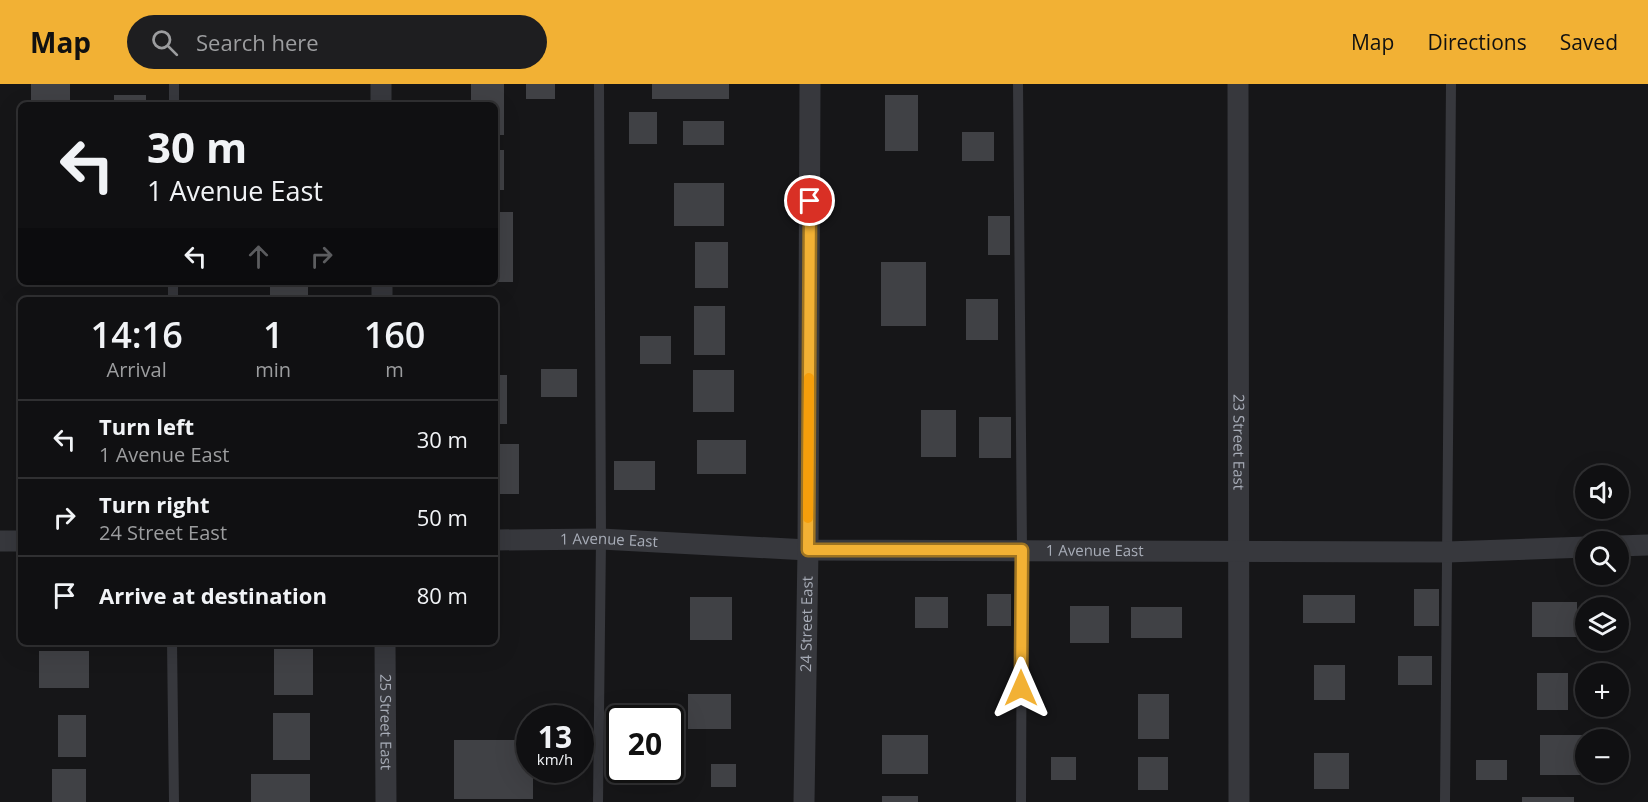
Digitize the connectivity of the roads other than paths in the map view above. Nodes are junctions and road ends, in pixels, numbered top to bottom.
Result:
1 (174, 84) edge
2 (381, 84) edge
3 (599, 84) edge
4 (810, 84) edge
5 (1018, 84) edge
6 (1239, 84) edge
7 (1450, 84) edge
8 (174, 102) edge
9 (381, 102) edge
10 (601, 539) junction
11 (498, 540) edge
12 (0, 541) edge
13 (18, 541) edge
14 (1648, 545) edge
15 (1629, 546) edge
16 (1575, 547) edge
17 (808, 550) junction
18 (1022, 550) junction
19 (1239, 551) junction
20 (1447, 552) junction
21 (172, 645) edge
22 (385, 645) edge
23 (174, 802) edge
24 (386, 802) edge
25 (598, 802) edge
26 (804, 802) edge
27 (1021, 802) edge
28 (1239, 802) edge
29 (1445, 802) edge

1 - 8 lane
2 - 9 street
3 - 10 lane
4 - 17 street, 24 Street East
5 - 18 lane
6 - 19 street, 23 Street East
7 - 20 lane
10 - 11 street, 1 Avenue East
10 - 17 street, 1 Avenue East
10 - 25 lane
12 - 13 street
14 - 15 street
16 - 20 street, 1 Avenue East
17 - 18 street, 1 Avenue East
17 - 26 street, 24 Street East
18 - 19 street, 1 Avenue East
18 - 27 lane
19 - 20 street, 1 Avenue East
19 - 28 street, 23 Street East
20 - 29 lane
21 - 23 lane
22 - 24 street, 25 Street East

